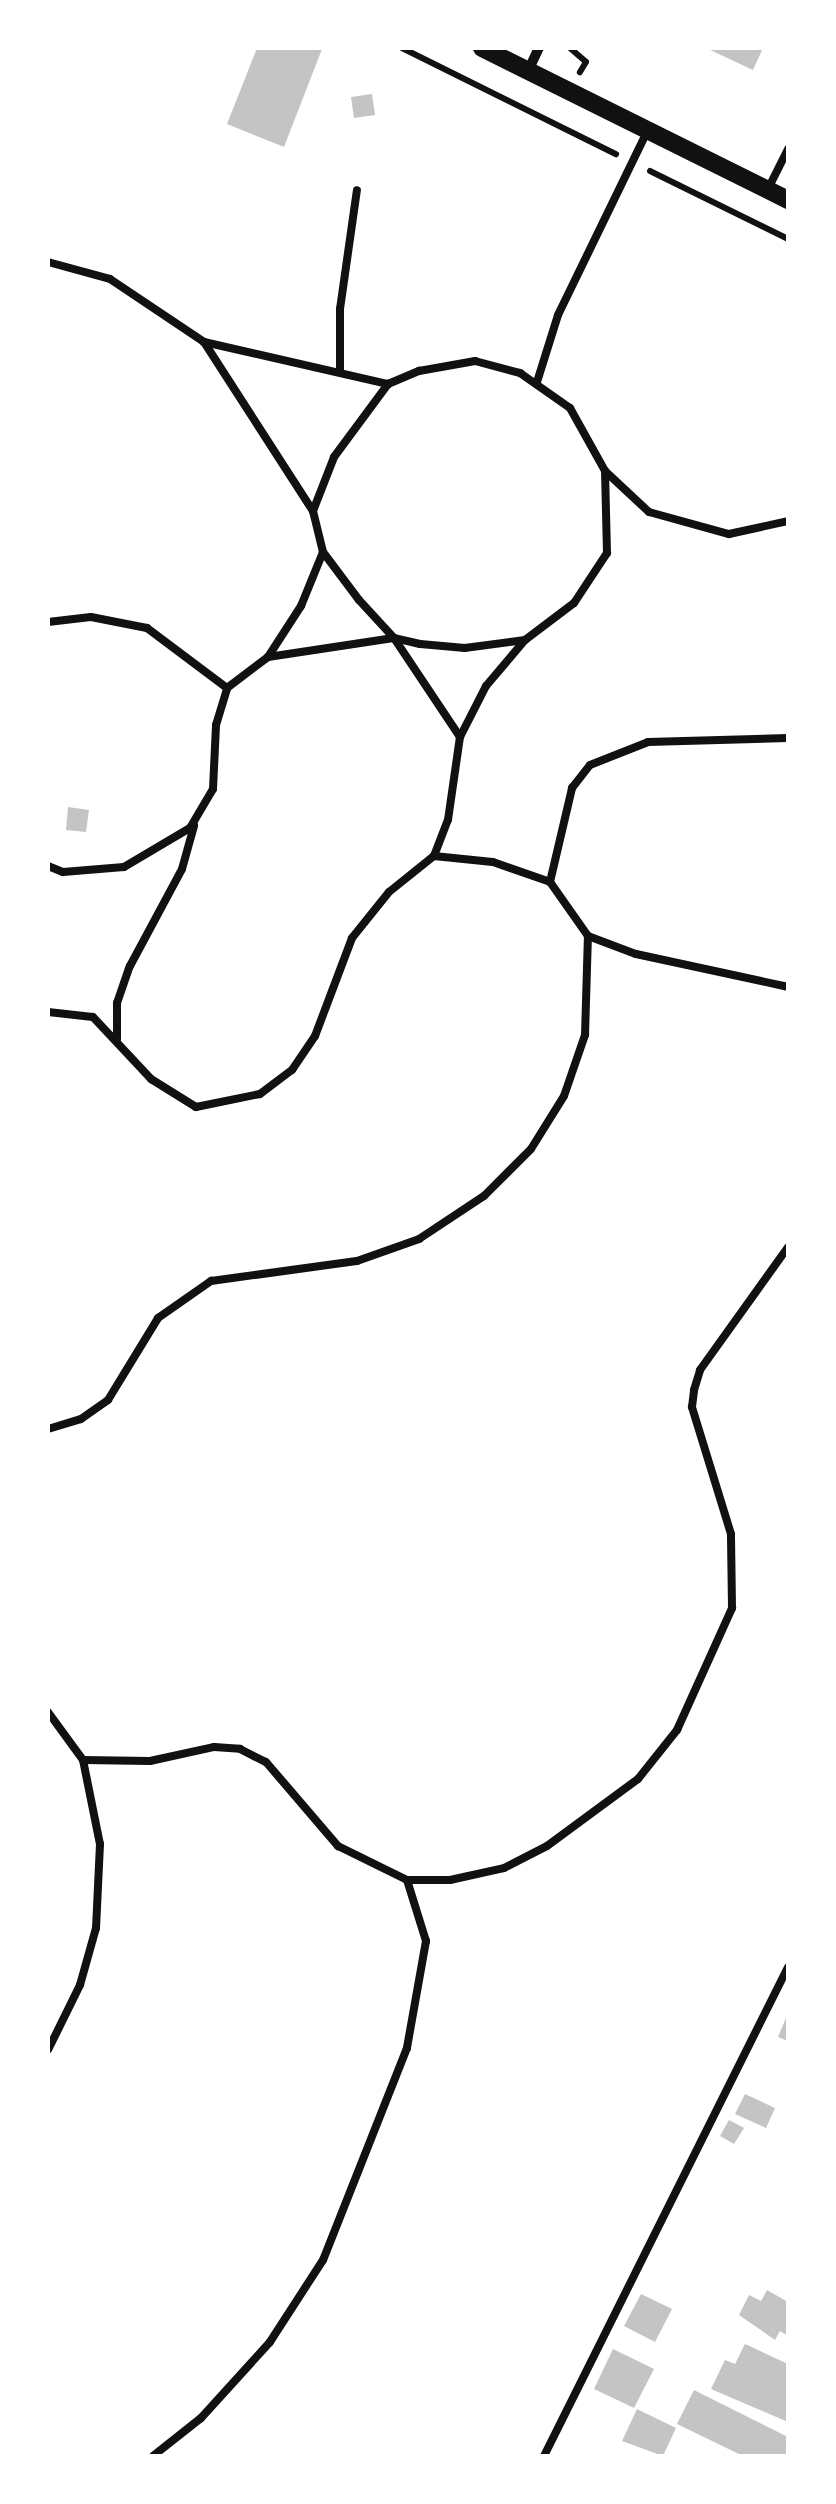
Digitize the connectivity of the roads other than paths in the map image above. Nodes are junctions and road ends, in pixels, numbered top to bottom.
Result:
1 (482, 48) edge
2 (539, 48) edge
3 (529, 69) junction
4 (648, 130) junction
5 (788, 149) edge
6 (357, 190) dead end
7 (768, 190) junction
8 (788, 200) edge
9 (48, 262) edge
10 (204, 342) junction
11 (340, 370) junction
12 (537, 382) junction
13 (388, 384) junction
14 (605, 471) junction
15 (313, 512) junction
16 (788, 521) edge
17 (323, 552) junction
18 (48, 622) edge
19 (394, 638) junction
20 (525, 640) junction
21 (268, 657) junction
22 (227, 688) junction
23 (460, 737) junction
24 (788, 738) edge
25 (195, 818) junction
26 (434, 856) junction
27 (48, 866) edge
28 (550, 882) junction
29 (588, 936) junction
30 (788, 987) edge
31 (48, 1012) edge
32 (117, 1039) junction
33 (788, 1247) edge
34 (48, 1429) edge
35 (48, 1712) edge
36 (84, 1760) junction
37 (407, 1880) junction
38 (788, 1967) edge
39 (48, 2050) edge
40 (153, 2456) edge
41 (544, 2456) edge

1 - 3 street
2 - 3 street
3 - 4 street
4 - 7 street
4 - 12 lane
5 - 7 lane
6 - 11 lane
7 - 8 street
9 - 10 lane
10 - 11 lane
10 - 15 lane
11 - 13 lane
12 - 13 lane
12 - 14 lane
13 - 15 lane
14 - 16 lane
14 - 20 lane
15 - 17 lane
17 - 19 lane
17 - 21 lane
18 - 22 lane
19 - 20 lane
19 - 21 lane
19 - 23 lane
20 - 23 lane
21 - 22 lane
22 - 25 lane
23 - 26 lane
24 - 28 lane
25 - 27 lane
25 - 32 lane
26 - 28 lane
26 - 32 lane
28 - 29 lane
29 - 30 lane
29 - 34 lane
31 - 32 lane
33 - 37 lane
35 - 36 lane
36 - 37 lane
36 - 39 lane
37 - 40 lane
38 - 41 lane

